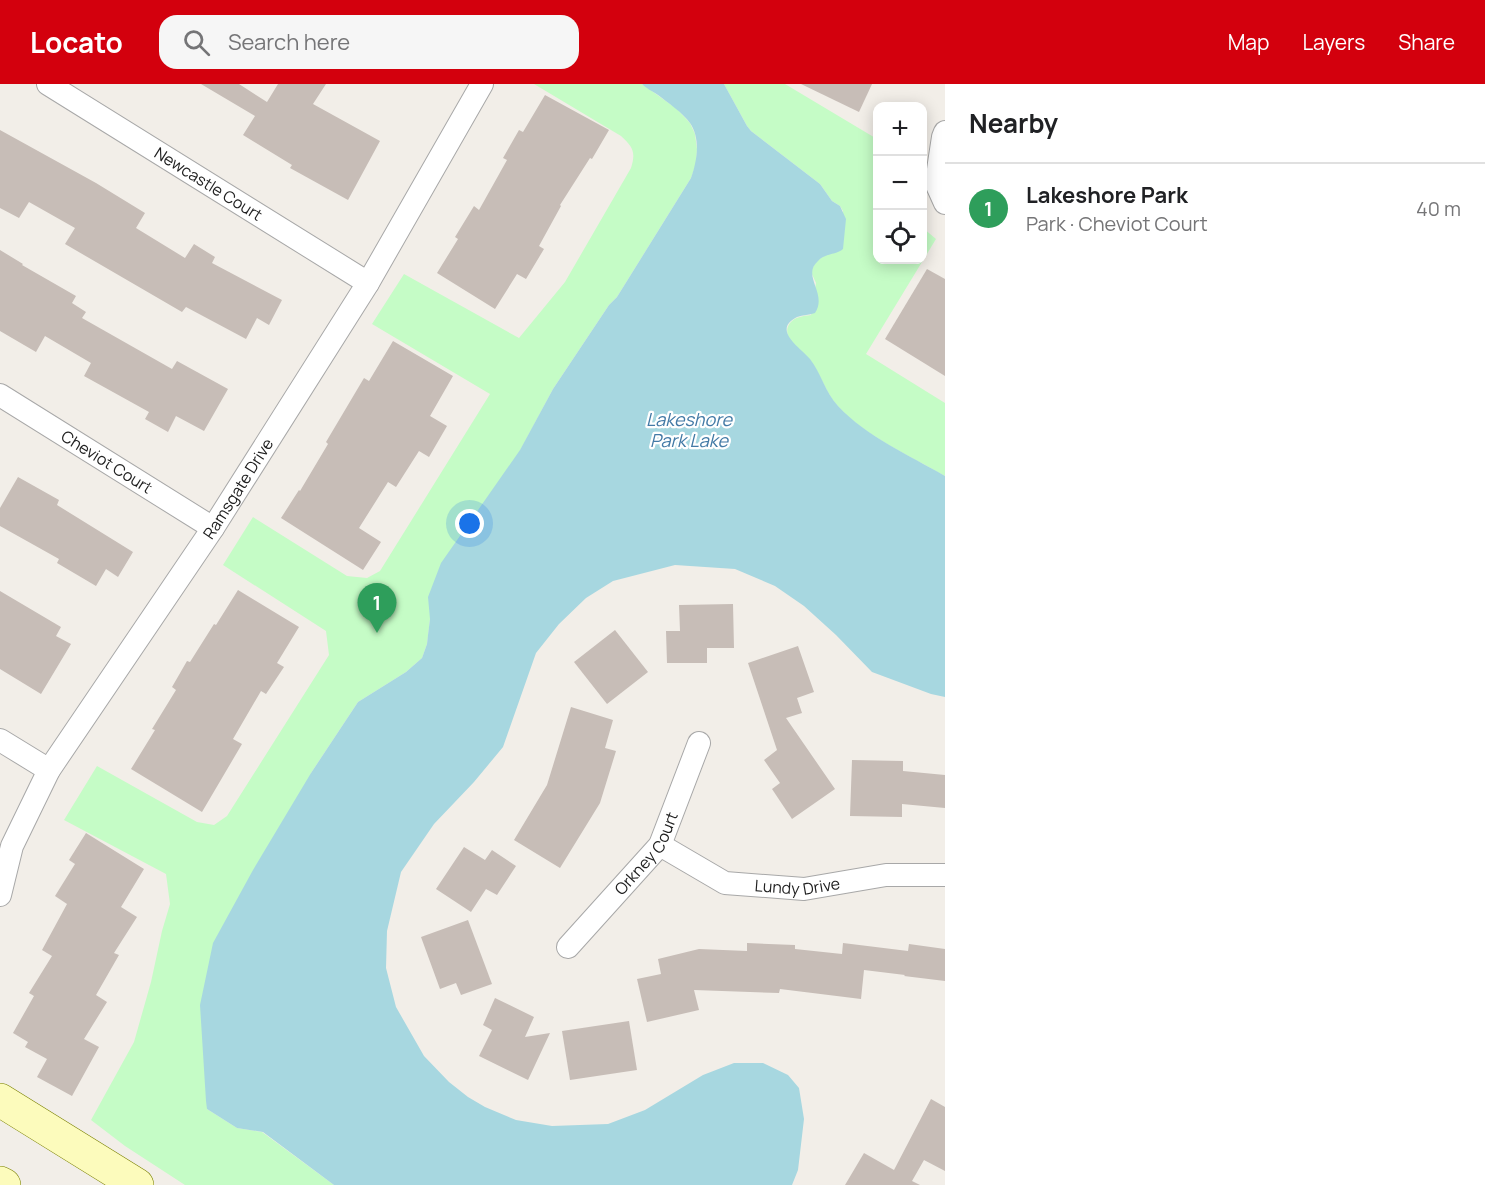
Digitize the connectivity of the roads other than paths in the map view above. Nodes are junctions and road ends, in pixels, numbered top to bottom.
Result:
1 (48, 84) edge
2 (482, 84) edge
3 (945, 132) edge
4 (945, 203) edge
5 (368, 283) junction
6 (0, 395) edge
7 (213, 528) junction
8 (0, 740) edge
9 (699, 743) dead end
10 (49, 770) junction
11 (660, 845) junction
12 (945, 875) edge
13 (0, 895) edge
14 (568, 947) dead end
15 (0, 1100) edge
16 (0, 1183) edge
17 (4, 1185) edge
18 (137, 1185) edge

1 - 5 street, Newcastle Court
2 - 5 street, Ramsgate Drive
3 - 4 street
5 - 7 street, Ramsgate Drive
6 - 7 street, Cheviot Court
7 - 10 street, Ramsgate Drive
8 - 10 street
9 - 11 street, Orkney Court
10 - 13 street, Ramsgate Drive
11 - 12 street, Lundy Drive
11 - 14 street, Orkney Court
15 - 18 street
16 - 17 street

